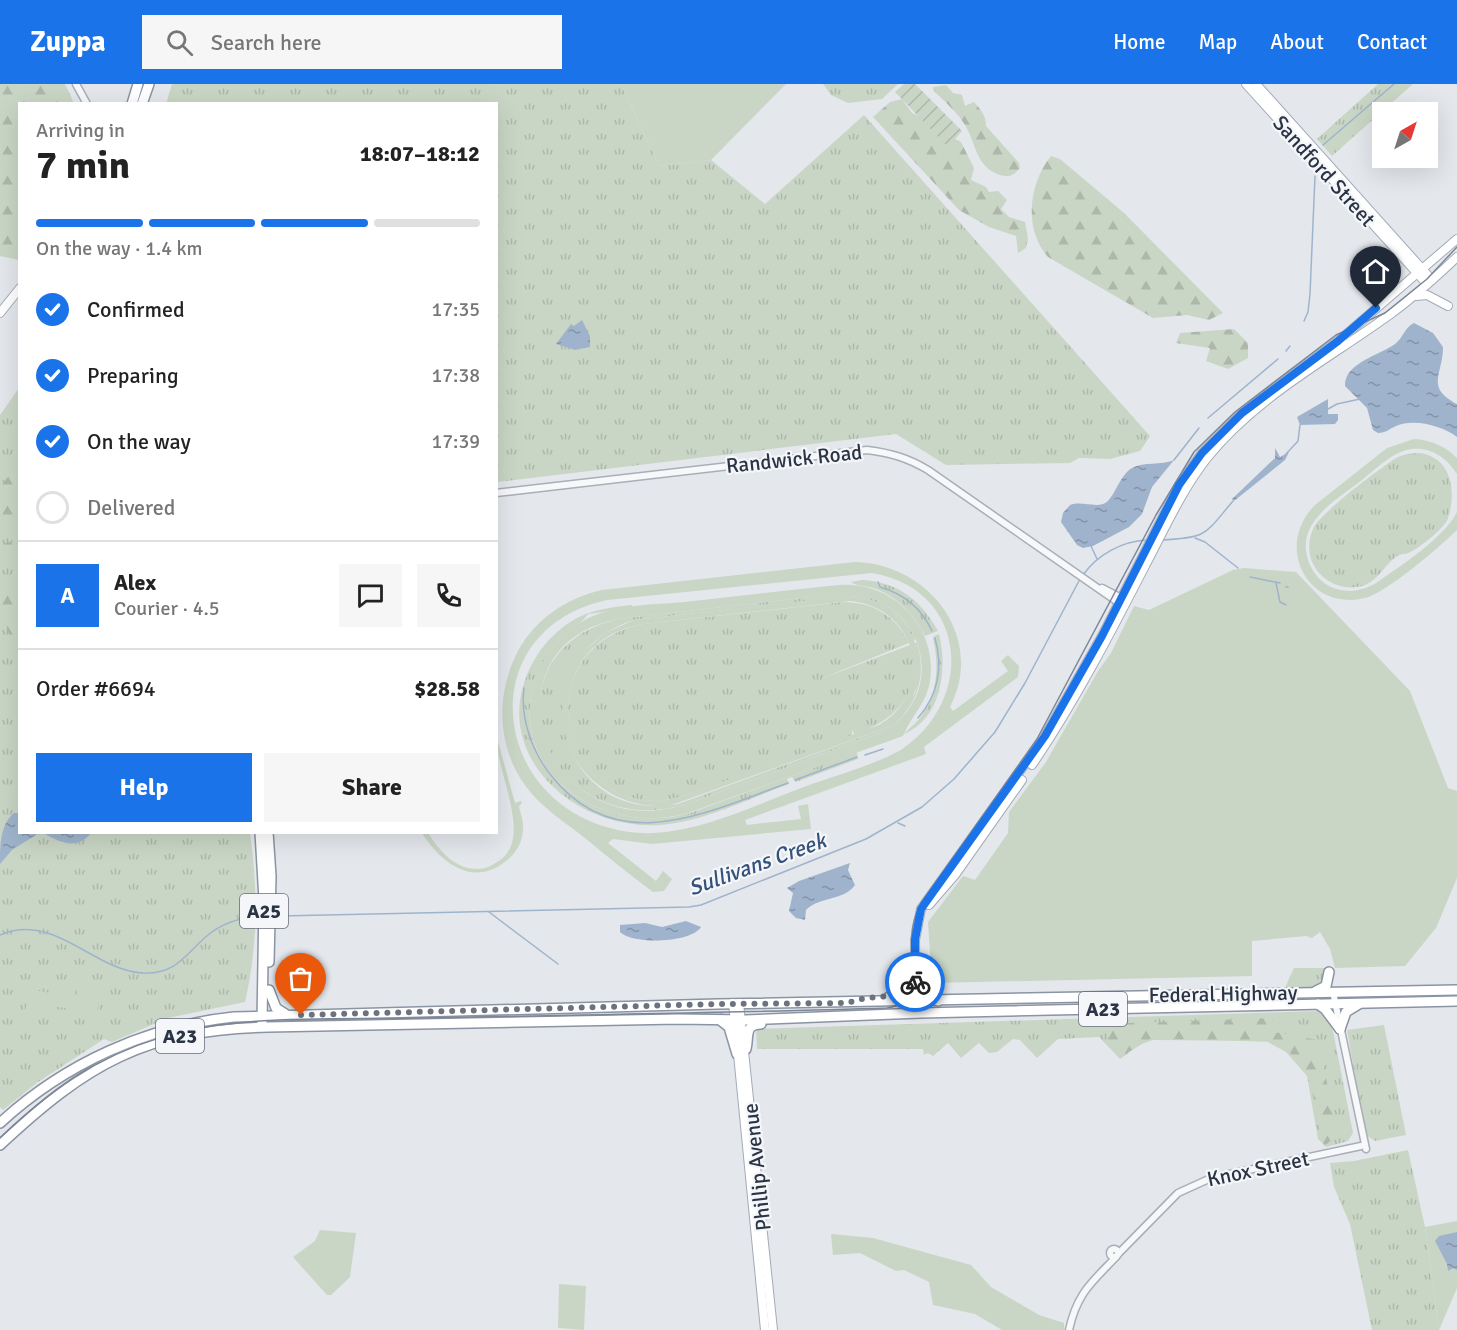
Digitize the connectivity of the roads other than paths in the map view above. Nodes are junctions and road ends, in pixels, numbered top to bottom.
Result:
1 (76, 84) edge
2 (138, 84) edge
3 (149, 84) edge
4 (1246, 84) edge
5 (1256, 84) edge
6 (86, 102) edge
7 (133, 102) edge
8 (143, 102) edge
9 (1457, 239) edge
10 (1457, 257) edge
11 (1419, 272) junction
12 (1430, 282) junction
13 (18, 290) edge
14 (1415, 296) junction
15 (1448, 306) dead end
16 (0, 313) edge
17 (498, 493) edge
18 (1122, 602) junction
19 (1070, 696) junction
20 (260, 834) edge
21 (268, 834) edge
22 (919, 967) junction
23 (915, 984) junction
24 (266, 990) junction
25 (1457, 990) edge
26 (1333, 992) junction
27 (1345, 992) junction
28 (1314, 993) junction
29 (918, 1001) junction
30 (939, 1001) junction
31 (1457, 1001) edge
32 (848, 1003) junction
33 (1360, 1003) junction
34 (736, 1004) junction
35 (1318, 1004) junction
36 (1335, 1004) junction
37 (918, 1013) junction
38 (288, 1015) junction
39 (265, 1016) junction
40 (234, 1017) junction
41 (796, 1019) junction
42 (720, 1020) junction
43 (738, 1020) junction
44 (265, 1027) junction
45 (1340, 1029) junction
46 (742, 1051) junction
47 (0, 1123) edge
48 (0, 1145) edge
49 (1074, 1315) junction
50 (765, 1330) edge
51 (773, 1330) edge
52 (1069, 1330) edge
53 (1075, 1330) edge

1 - 6 street
2 - 7 highway
3 - 8 highway
4 - 11 main road, Sandford Street
5 - 11 main road, Sandford Street
9 - 11 main road
10 - 12 main road
11 - 12 main road, Sandford Street
11 - 18 main road
12 - 14 main road
13 - 16 main road
14 - 15 main road
14 - 18 main road
17 - 18 street, Randwick Road
18 - 19 main road
19 - 22 main road
19 - 23 main road
20 - 24 highway, A25
21 - 24 highway, A25
22 - 29 main road
22 - 30 highway
23 - 29 main road
23 - 32 highway
24 - 38 highway
24 - 39 highway, A25
24 - 40 highway
25 - 27 highway, Federal Highway / A23
26 - 27 highway, Federal Highway / A23
26 - 28 highway, Federal Highway / A23
26 - 36 street
27 - 28 highway
28 - 30 highway, Federal Highway / A23
29 - 30 highway, Federal Highway / A23
29 - 32 highway, Federal Highway / A23
29 - 37 main road
31 - 33 highway, Federal Highway / A23
32 - 34 highway, Federal Highway / A23
33 - 36 highway, Federal Highway / A23
33 - 45 highway
34 - 38 highway, Federal Highway / A23
34 - 43 main road, Phillip Avenue
35 - 36 highway, Federal Highway / A23
35 - 37 highway, Federal Highway / A23
35 - 45 highway
36 - 45 street
37 - 41 highway, Federal Highway / A23
38 - 39 highway, Federal Highway / A23
39 - 40 highway, Federal Highway / A23
39 - 44 highway, A25
40 - 47 highway, A23
41 - 43 highway, Federal Highway / A23
41 - 46 highway
42 - 43 highway, Federal Highway / A23
42 - 44 highway, Federal Highway / A23
42 - 46 highway
43 - 46 main road, Phillip Avenue
44 - 48 highway, A23
45 - 49 street, Knox Street
46 - 50 main road, Phillip Avenue
46 - 51 main road, Phillip Avenue
49 - 52 street, Knox Street
49 - 53 street, Knox Street

